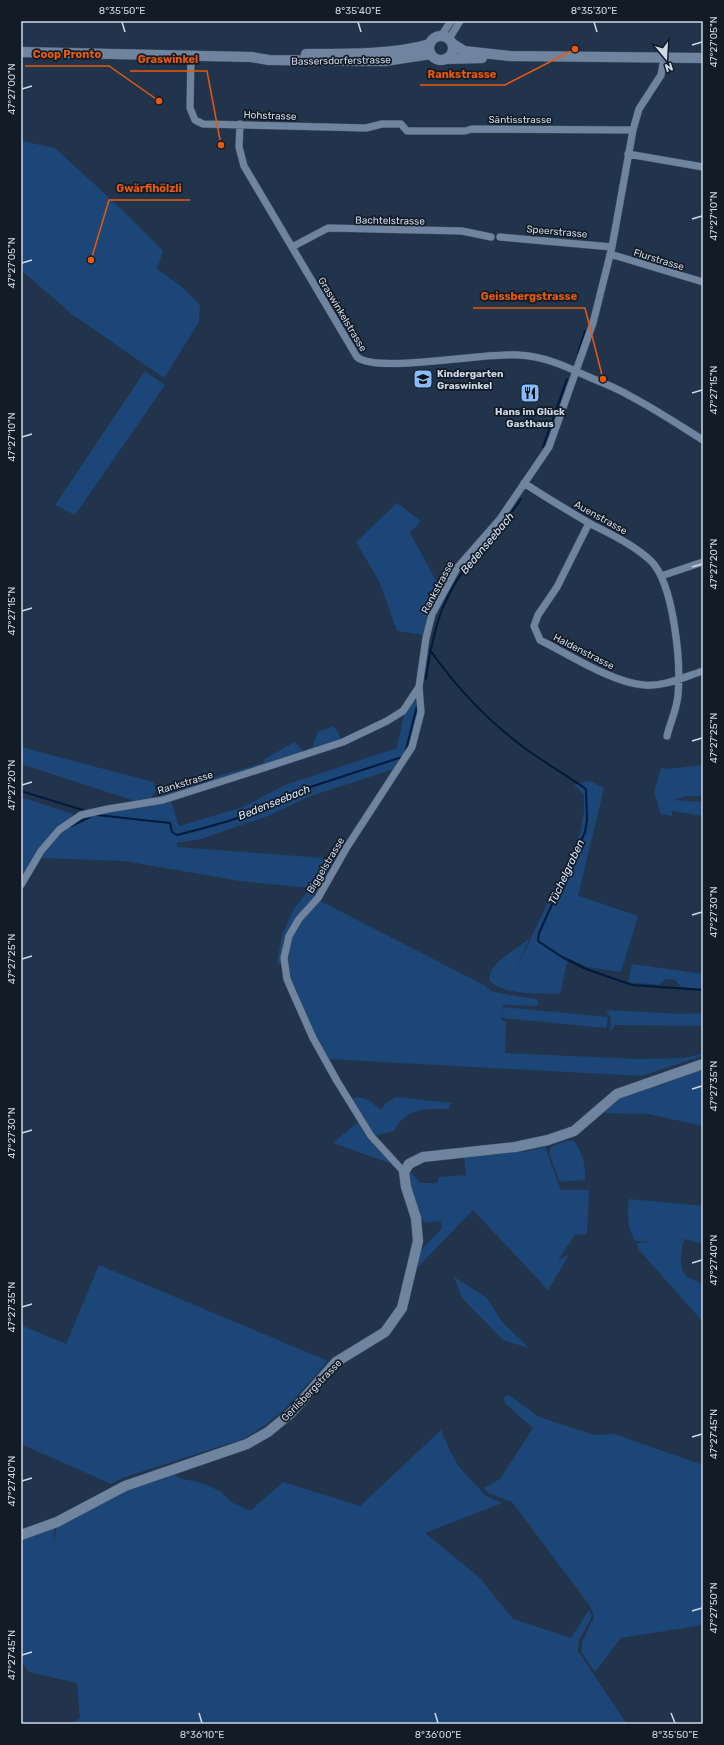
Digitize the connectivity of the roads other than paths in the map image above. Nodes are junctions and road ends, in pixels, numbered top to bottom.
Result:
1 (451, 21) edge
2 (460, 21) edge
3 (448, 39) junction
4 (430, 44) junction
5 (21, 52) edge
6 (431, 54) junction
7 (191, 56) junction
8 (510, 56) junction
9 (251, 57) junction
10 (664, 58) junction
11 (703, 58) edge
12 (445, 60) junction
13 (240, 124) junction
14 (633, 130) junction
15 (407, 131) joint
16 (628, 154) junction
17 (703, 167) edge
18 (492, 236) dead end
19 (500, 237) dead end
20 (292, 247) junction
21 (611, 251) junction
22 (703, 282) edge
23 (576, 371) junction
24 (703, 440) edge
25 (524, 483) junction
26 (589, 523) junction
27 (703, 562) edge
28 (661, 576) junction
29 (703, 671) edge
30 (679, 679) junction
31 (419, 687) junction
32 (667, 736) dead end
33 (21, 885) edge
34 (703, 1064) edge
35 (404, 1172) junction
36 (21, 1535) edge

1 - 3 street
2 - 3 street
3 - 4 main road
3 - 8 main road
3 - 12 main road
4 - 6 main road
4 - 9 main road, Bassersdorferstrasse
5 - 7 main road, Bassersdorferstrasse
6 - 9 main road, Bassersdorferstrasse
6 - 12 main road
7 - 9 main road, Bassersdorferstrasse
7 - 13 street, Hohstrasse
8 - 10 main road
8 - 12 main road
10 - 11 main road
10 - 14 street, Rankstrasse
13 - 15 street, Hohstrasse
13 - 20 street, Graswinkelstrasse
14 - 15 street, Säntisstrasse
14 - 16 street, Rankstrasse
16 - 17 street
16 - 21 street, Rankstrasse
18 - 20 street, Bachtelstrasse
19 - 21 street, Speerstrasse
20 - 23 street, Graswinkelstrasse
21 - 22 street, Flurstrasse
21 - 23 street, Rankstrasse
23 - 24 street, Graswinkelstrasse
23 - 25 street, Rankstrasse
25 - 26 street, Auenstrasse
25 - 31 street, Rankstrasse
26 - 28 street, Auenstrasse
26 - 30 street, Haldenstrasse
27 - 28 street
28 - 30 street, Auenstrasse
29 - 30 street, Haldenstrasse
30 - 32 street, Auenstrasse
31 - 33 street, Rankstrasse
31 - 35 street, Biggelstrasse
34 - 35 main road
35 - 36 main road, Gerlisbergstrasse

